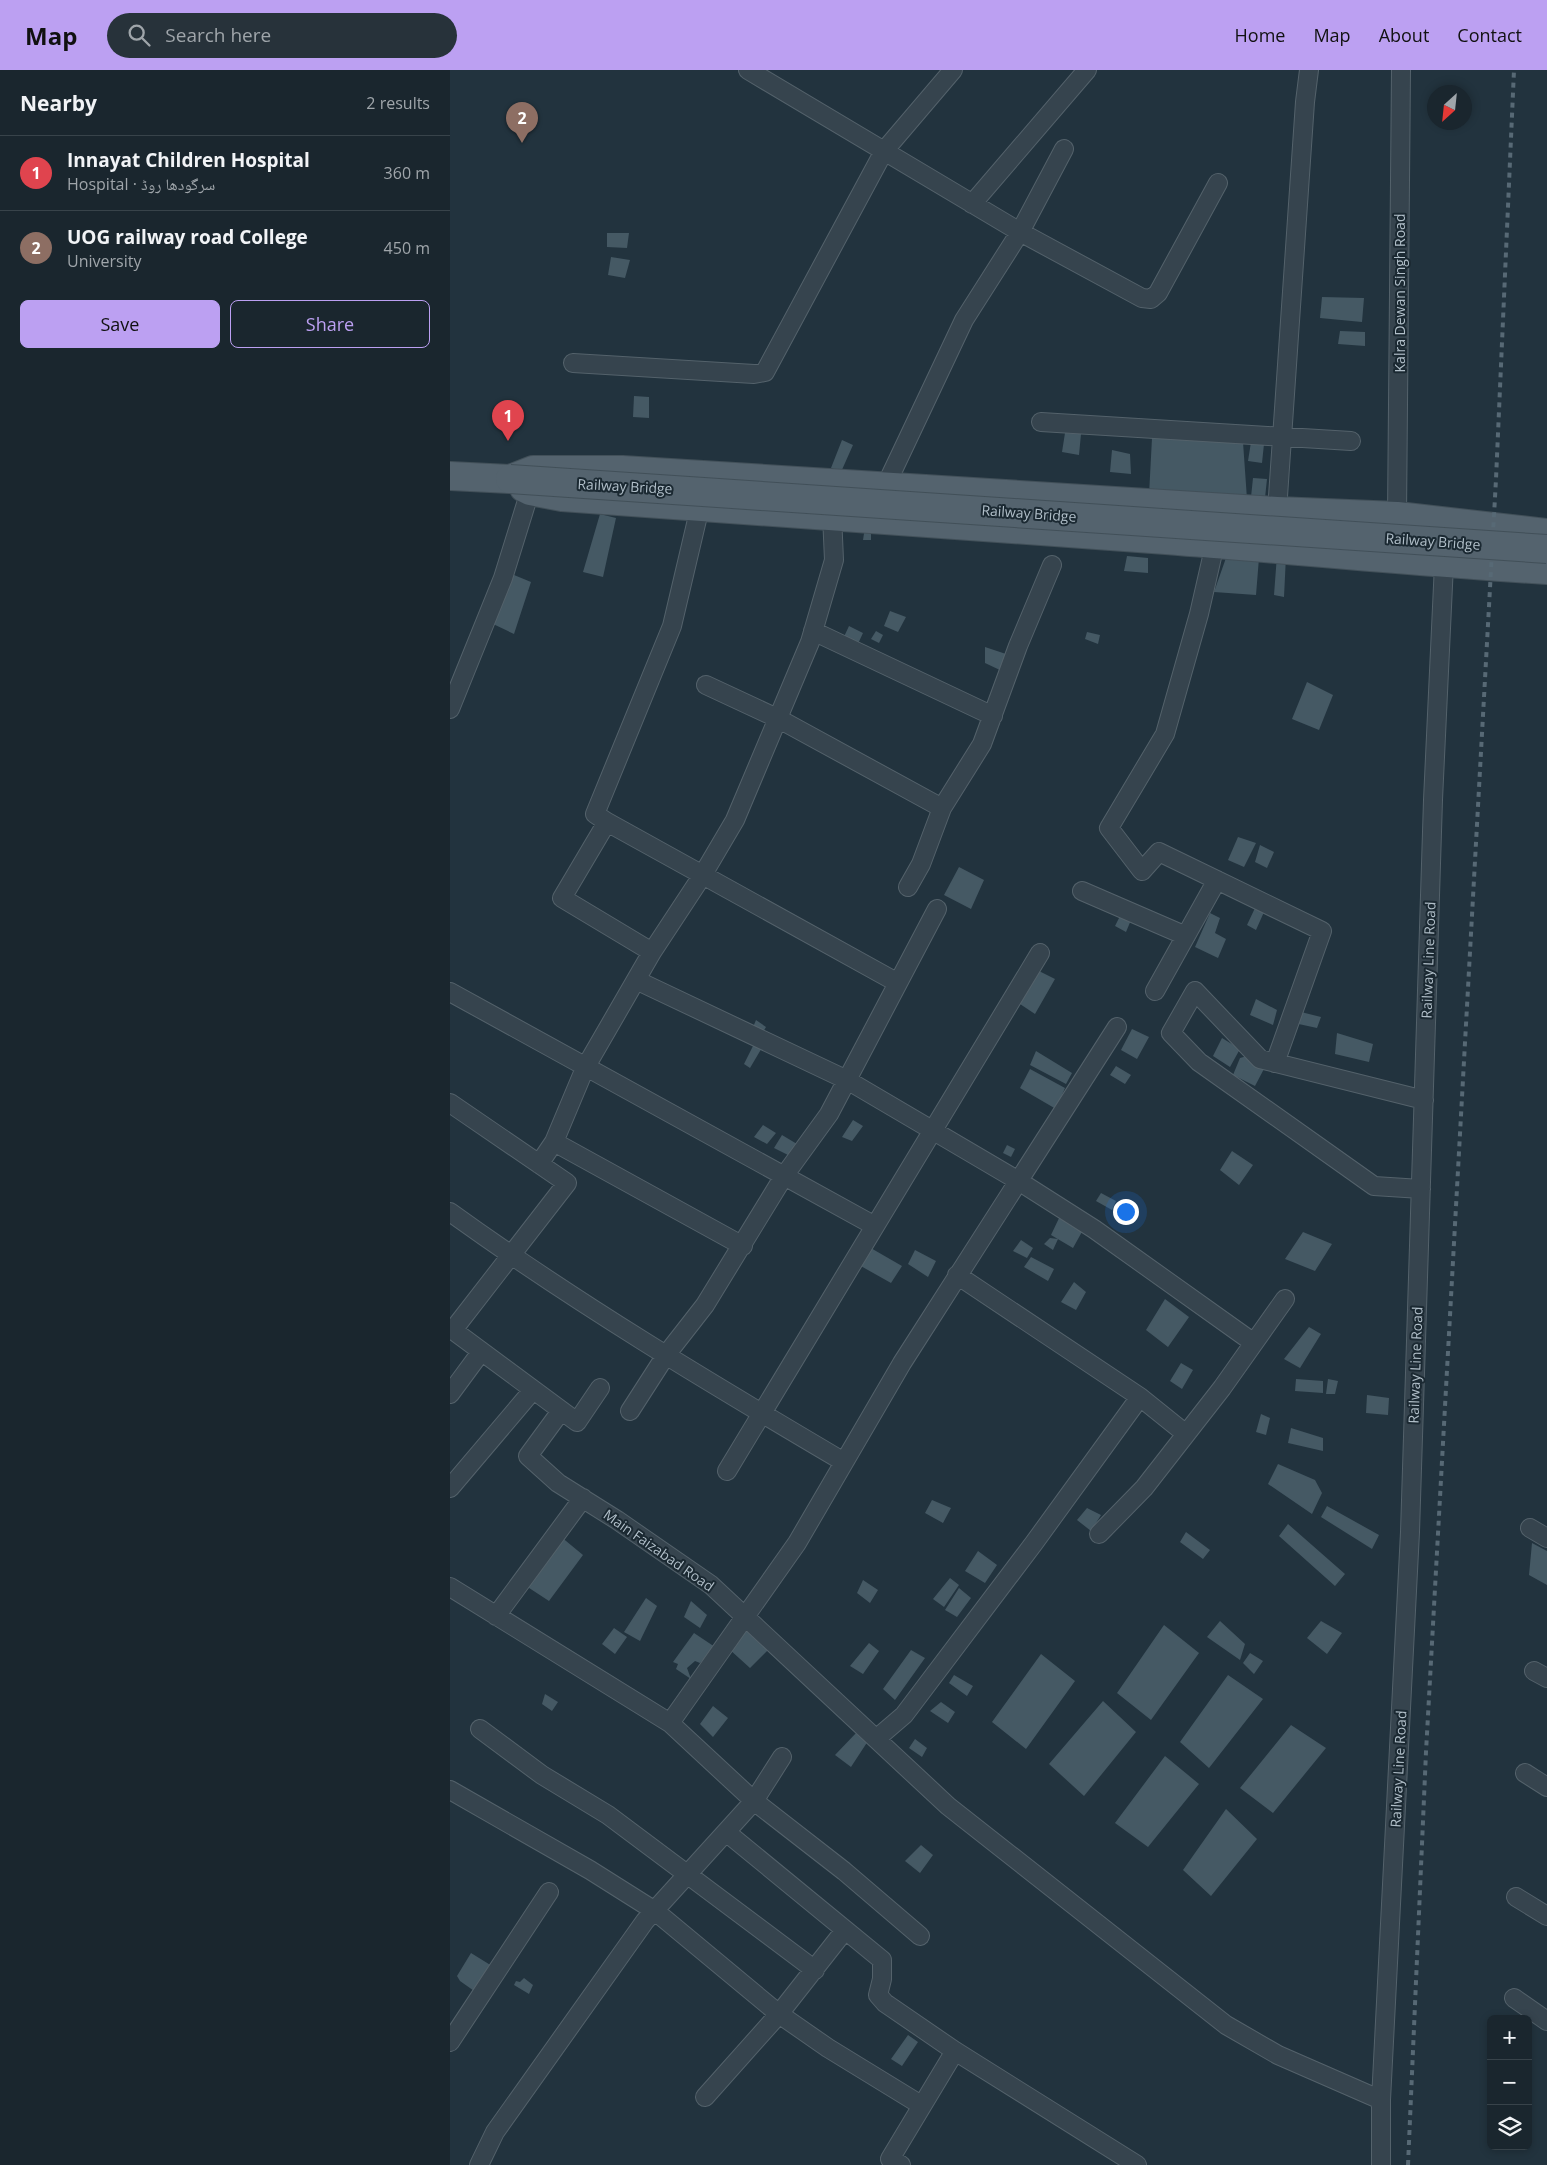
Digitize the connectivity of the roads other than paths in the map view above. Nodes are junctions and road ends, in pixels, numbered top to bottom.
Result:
1 (748, 70) edge
2 (953, 70) edge
3 (1087, 70) edge
4 (1309, 70) edge
5 (1401, 70) edge
6 (1064, 149) dead end
7 (884, 151) junction
8 (1218, 183) dead end
9 (972, 204) junction
10 (1020, 232) junction
11 (574, 363) dead end
12 (1040, 422) dead end
13 (1281, 436) junction
14 (1351, 441) dead end
15 (450, 476) edge
16 (520, 485) junction
17 (886, 485) junction
18 (700, 507) junction
19 (1277, 511) junction
20 (832, 515) junction
21 (1397, 516) junction
22 (1547, 533) edge
23 (1215, 544) junction
24 (1547, 549) edge
25 (1444, 564) junction
26 (1052, 566) dead end
27 (1547, 570) edge
28 (814, 631) junction
29 (706, 686) dead end
30 (450, 710) edge
31 (993, 716) junction
32 (778, 719) junction
33 (942, 808) junction
34 (607, 822) junction
35 (702, 876) junction
36 (1217, 880) junction
37 (908, 887) dead end
38 (1082, 891) dead end
39 (937, 909) dead end
40 (1186, 936) junction
41 (652, 952) junction
42 (1040, 953) dead end
43 (636, 980) junction
44 (898, 983) junction
45 (1155, 991) dead end
46 (450, 992) edge
47 (1117, 1027) dead end
48 (1275, 1063) junction
49 (585, 1068) junction
50 (847, 1080) junction
51 (1424, 1100) junction
52 (450, 1103) edge
53 (932, 1131) junction
54 (554, 1142) junction
55 (539, 1164) junction
56 (784, 1176) junction
57 (1017, 1180) junction
58 (1421, 1189) junction
59 (450, 1212) edge
60 (875, 1226) junction
61 (743, 1246) junction
62 (512, 1256) junction
63 (957, 1275) junction
64 (1285, 1299) dead end
65 (452, 1329) edge
66 (1254, 1343) junction
67 (481, 1352) junction
68 (666, 1356) junction
69 (600, 1388) dead end
70 (533, 1390) junction
71 (450, 1394) edge
72 (1140, 1397) junction
73 (561, 1411) junction
74 (630, 1411) dead end
75 (761, 1413) junction
76 (1186, 1434) junction
77 (844, 1462) junction
78 (727, 1471) dead end
79 (450, 1488) edge
80 (583, 1498) junction
81 (1530, 1528) dead end
82 (1098, 1534) dead end
83 (1547, 1538) edge
84 (450, 1587) edge
85 (496, 1616) junction
86 (745, 1618) junction
87 (670, 1723) junction
88 (480, 1729) dead end
89 (876, 1739) junction
90 (782, 1756) dead end
91 (1525, 1773) dead end
92 (1547, 1787) edge
93 (450, 1790) edge
94 (754, 1801) junction
95 (726, 1832) junction
96 (688, 1875) junction
97 (549, 1892) dead end
98 (1516, 1897) dead end
99 (655, 1911) junction
100 (1547, 1916) edge
101 (845, 1930) junction
102 (920, 1936) dead end
103 (815, 1970) junction
104 (1514, 1998) dead end
105 (779, 2014) junction
106 (450, 2020) edge
107 (1547, 2021) edge
108 (955, 2051) junction
109 (705, 2097) dead end
110 (1381, 2100) junction
111 (921, 2105) junction
112 (892, 2163) edge
113 (479, 2165) edge
114 (1137, 2165) edge
115 (1381, 2165) edge

1 - 7 street
2 - 7 street
3 - 9 street
4 - 13 street
5 - 21 street, Kalra Dewan Singh Road
6 - 10 street
7 - 9 street
7 - 11 street
8 - 10 street
9 - 10 street
10 - 17 street
12 - 13 street
13 - 14 street
13 - 19 street
15 - 16 main road
16 - 17 main road
16 - 18 main road
16 - 24 main road, Railway Bridge, bridge
16 - 30 street
17 - 19 main road
18 - 20 main road
18 - 34 street
19 - 21 main road
20 - 23 main road
20 - 28 street
21 - 22 main road
23 - 25 main road
23 - 36 street
25 - 27 main road
25 - 51 street, Railway Line Road
26 - 31 street
28 - 31 street
28 - 32 street
29 - 32 street
31 - 33 street
32 - 33 street
32 - 35 street
33 - 37 street
34 - 35 street
34 - 41 street
35 - 41 street
35 - 44 street
36 - 40 street
36 - 48 street
38 - 40 street
39 - 44 street
40 - 45 street
41 - 43 street
42 - 53 street
43 - 49 street
43 - 50 street
44 - 50 street
46 - 49 street
47 - 57 street
48 - 51 street
48 - 58 street
49 - 54 street
49 - 56 street
50 - 53 street
50 - 56 street
51 - 58 street, Railway Line Road
52 - 55 street
53 - 57 street
53 - 60 street
54 - 55 street
54 - 61 street
55 - 62 street
56 - 60 street
56 - 61 street
57 - 63 street
57 - 66 street
58 - 110 street, Railway Line Road
59 - 62 street
60 - 75 street
61 - 68 street
62 - 65 street
62 - 68 street
63 - 72 street
63 - 77 street
64 - 66 street
65 - 67 street
66 - 76 street
67 - 70 street
67 - 71 street
68 - 74 street
68 - 75 street
69 - 73 street
70 - 73 street
70 - 79 street
72 - 76 street
72 - 89 street
73 - 80 street, Main Faizabad Road
75 - 77 street
75 - 78 street
76 - 82 street
77 - 86 street
80 - 85 street
80 - 86 street, Main Faizabad Road
81 - 83 street
84 - 85 street
85 - 87 street
86 - 87 street
86 - 89 street, Main Faizabad Road
87 - 94 street
88 - 96 street
89 - 110 street, Main Faizabad Road
90 - 94 street
91 - 92 street
93 - 99 street
94 - 95 street
94 - 102 street
95 - 96 street
95 - 101 street
96 - 99 street
96 - 103 street
97 - 106 street
98 - 100 street
99 - 105 street
99 - 113 street
101 - 103 street
101 - 108 street
103 - 105 street
104 - 107 street
105 - 109 street
105 - 111 street
108 - 111 street
108 - 114 street
110 - 115 street, Railway Line Road
111 - 112 street

